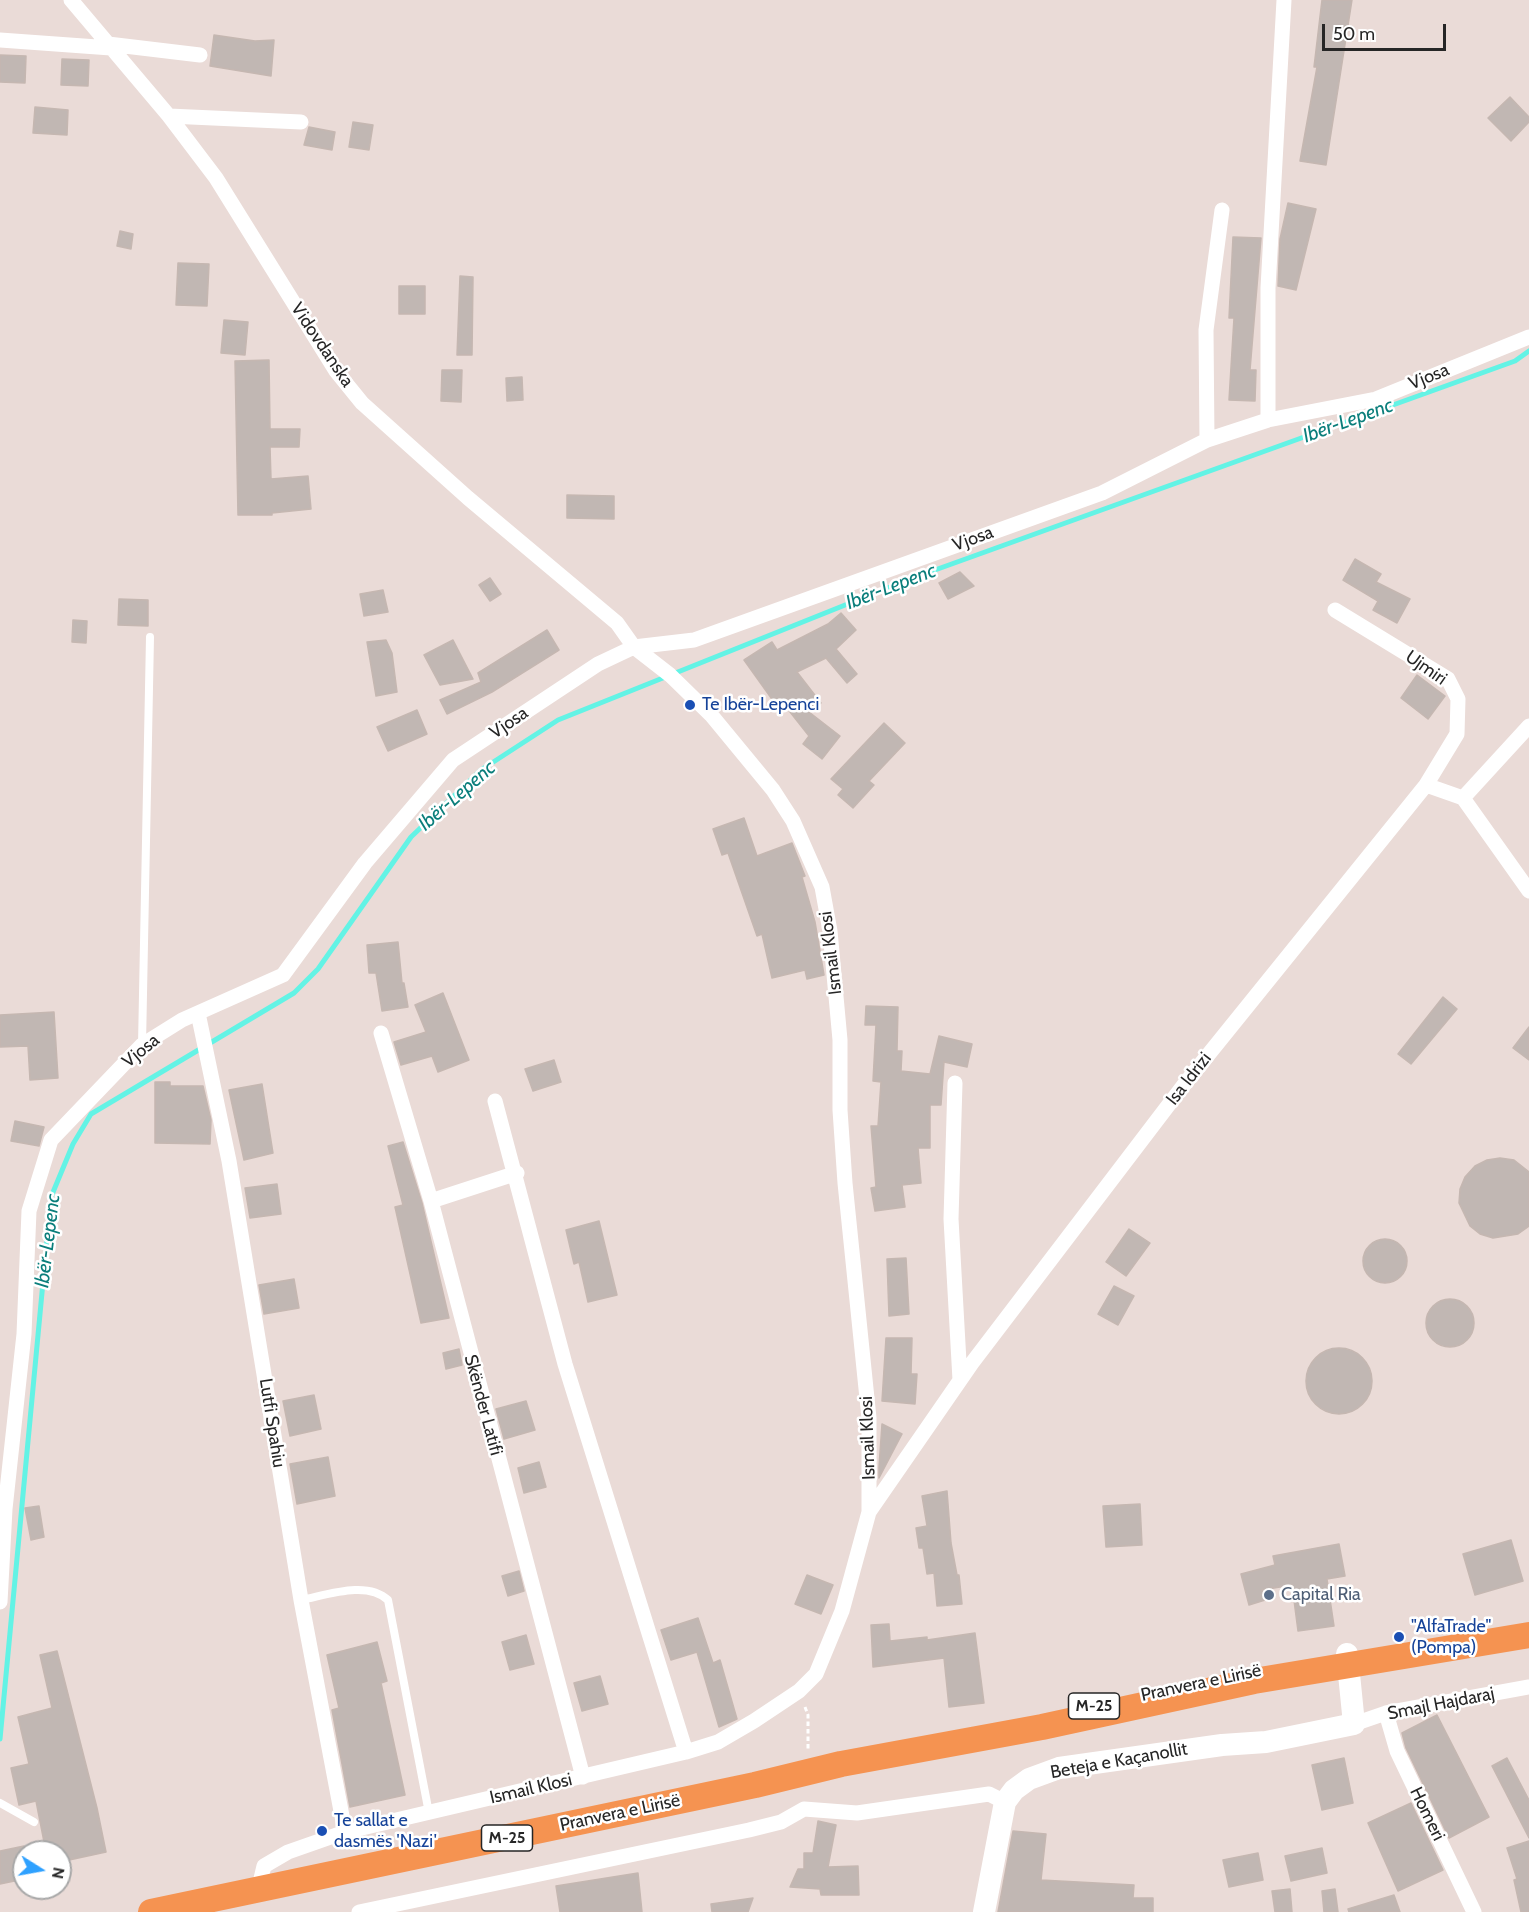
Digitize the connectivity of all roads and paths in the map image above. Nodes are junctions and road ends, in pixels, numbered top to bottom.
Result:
1 (71, 0) edge
2 (1284, 0) edge
3 (0, 40) edge
4 (110, 46) junction
5 (200, 55) dead end
6 (169, 116) junction
7 (301, 122) dead end
8 (1222, 210) dead end
9 (1529, 337) edge
10 (1268, 420) junction
11 (1207, 440) junction
12 (1335, 610) dead end
13 (150, 637) dead end
14 (634, 647) junction
15 (1529, 726) edge
16 (1426, 785) junction
17 (1463, 798) junction
18 (1529, 891) edge
19 (198, 1014) junction
20 (381, 1033) dead end
21 (142, 1045) junction
22 (955, 1083) dead end
23 (495, 1101) dead end
24 (517, 1173) junction
25 (431, 1201) junction
26 (960, 1380) junction
27 (869, 1512) junction
28 (301, 1600) junction
29 (0, 1602) edge
30 (1529, 1625) edge
31 (1529, 1635) edge
32 (1348, 1660) junction
33 (1529, 1687) edge
34 (1386, 1713) junction
35 (1354, 1724) junction
36 (686, 1752) junction
37 (583, 1777) junction
38 (1005, 1802) junction
39 (0, 1803) edge
40 (429, 1814) junction
41 (34, 1822) dead end
42 (345, 1832) junction
43 (258, 1891) junction
44 (369, 1911) edge
45 (150, 1912) edge
46 (984, 1912) edge
47 (1474, 1912) edge

1 - 4 street, Vidovdanska
2 - 10 street
3 - 4 street
4 - 5 street
4 - 6 street, Vidovdanska
6 - 7 street
6 - 14 street, Vidovdanska
8 - 11 street
9 - 10 street, Vjosa
10 - 11 street, Vjosa
11 - 14 street, Vjosa
12 - 16 street, Ujmiri
13 - 21 lane
14 - 19 street, Vjosa
14 - 27 street, Ismail Klosi
15 - 17 street
16 - 17 street
16 - 26 street, Isa Idrizi
17 - 18 street
19 - 21 street, Vjosa
19 - 28 street, Lutfi Spahiu
20 - 25 street, Skënder Latifi
21 - 29 street, Vjosa
22 - 26 street
23 - 24 street
24 - 25 street
24 - 36 street
25 - 37 street, Skënder Latifi
26 - 27 street, Isa Idrizi
27 - 36 street, Ismail Klosi
28 - 40 lane
28 - 42 street, Lutfi Spahiu
30 - 32 main road, Pranvera e Lirisë / M-25
31 - 32 main road, Pranvera e Lirisë / M-25
32 - 35 street
32 - 43 main road, Pranvera e Lirisë / M-25
33 - 34 street, Smajl Hajdaraj
34 - 35 street, Smajl Hajdaraj
34 - 47 street, Homeri
35 - 38 street, Beteja e Kaçanollit
36 - 37 street, Ismail Klosi
37 - 40 street, Ismail Klosi
38 - 44 street
38 - 46 street
39 - 41 lane
40 - 42 street, Ismail Klosi
42 - 43 street, Ismail Klosi
43 - 45 main road, Pranvera e Lirisë / M-25

